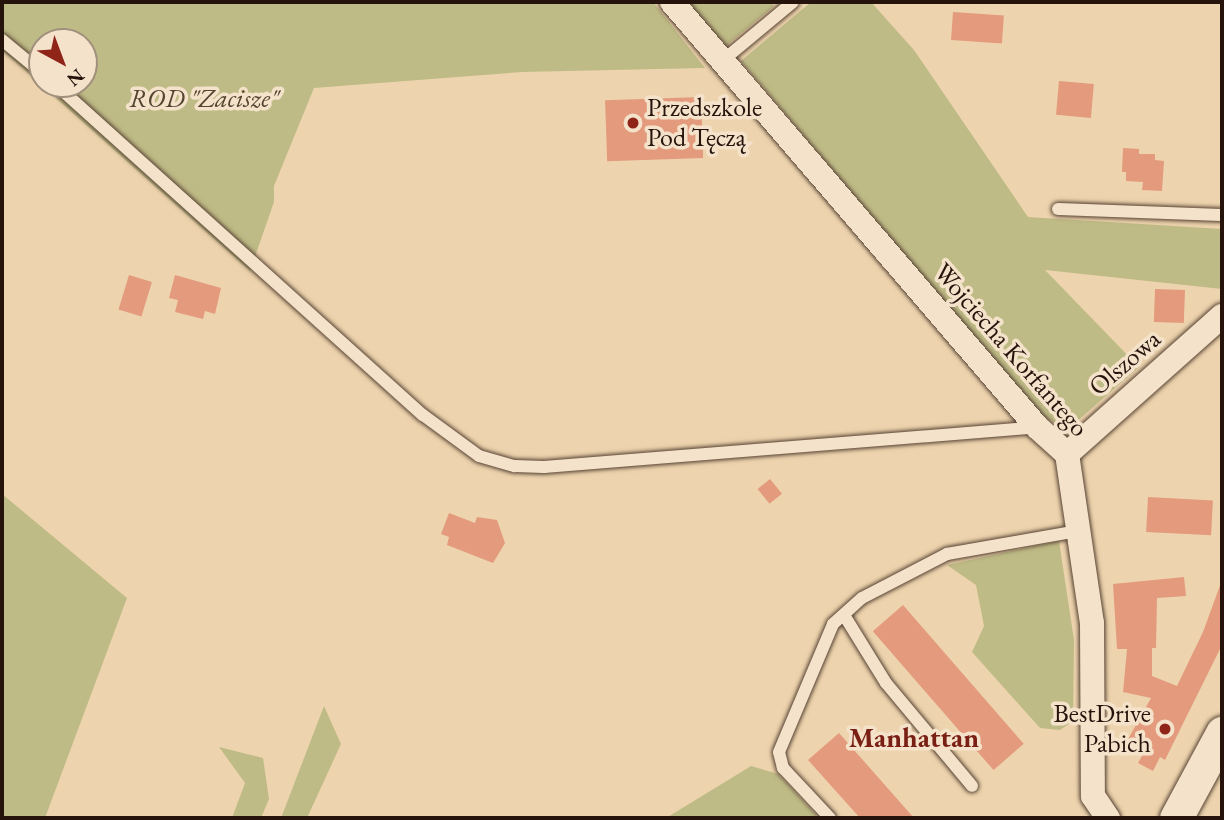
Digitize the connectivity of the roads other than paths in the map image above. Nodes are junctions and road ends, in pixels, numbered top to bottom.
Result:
1 (673, 2) edge
2 (793, 2) edge
3 (2, 40) edge
4 (722, 61) junction
5 (28, 62) edge
6 (71, 98) edge
7 (1058, 209) dead end
8 (1222, 215) edge
9 (1222, 316) edge
10 (1037, 427) junction
11 (1067, 454) junction
12 (1077, 531) junction
13 (844, 615) junction
14 (1222, 733) edge
15 (972, 786) dead end
16 (830, 818) edge
17 (1108, 818) edge
18 (1176, 818) edge

1 - 4 street, Wojciecha Korfantego
2 - 4 lane
3 - 5 lane
4 - 10 street, Wojciecha Korfantego
6 - 10 lane
7 - 8 lane
9 - 11 street, Olszowa
10 - 11 street, Wojciecha Korfantego
11 - 12 street, Wojciecha Korfantego
12 - 13 lane
12 - 17 street, Wojciecha Korfantego
13 - 15 lane
13 - 16 lane
14 - 18 main road

